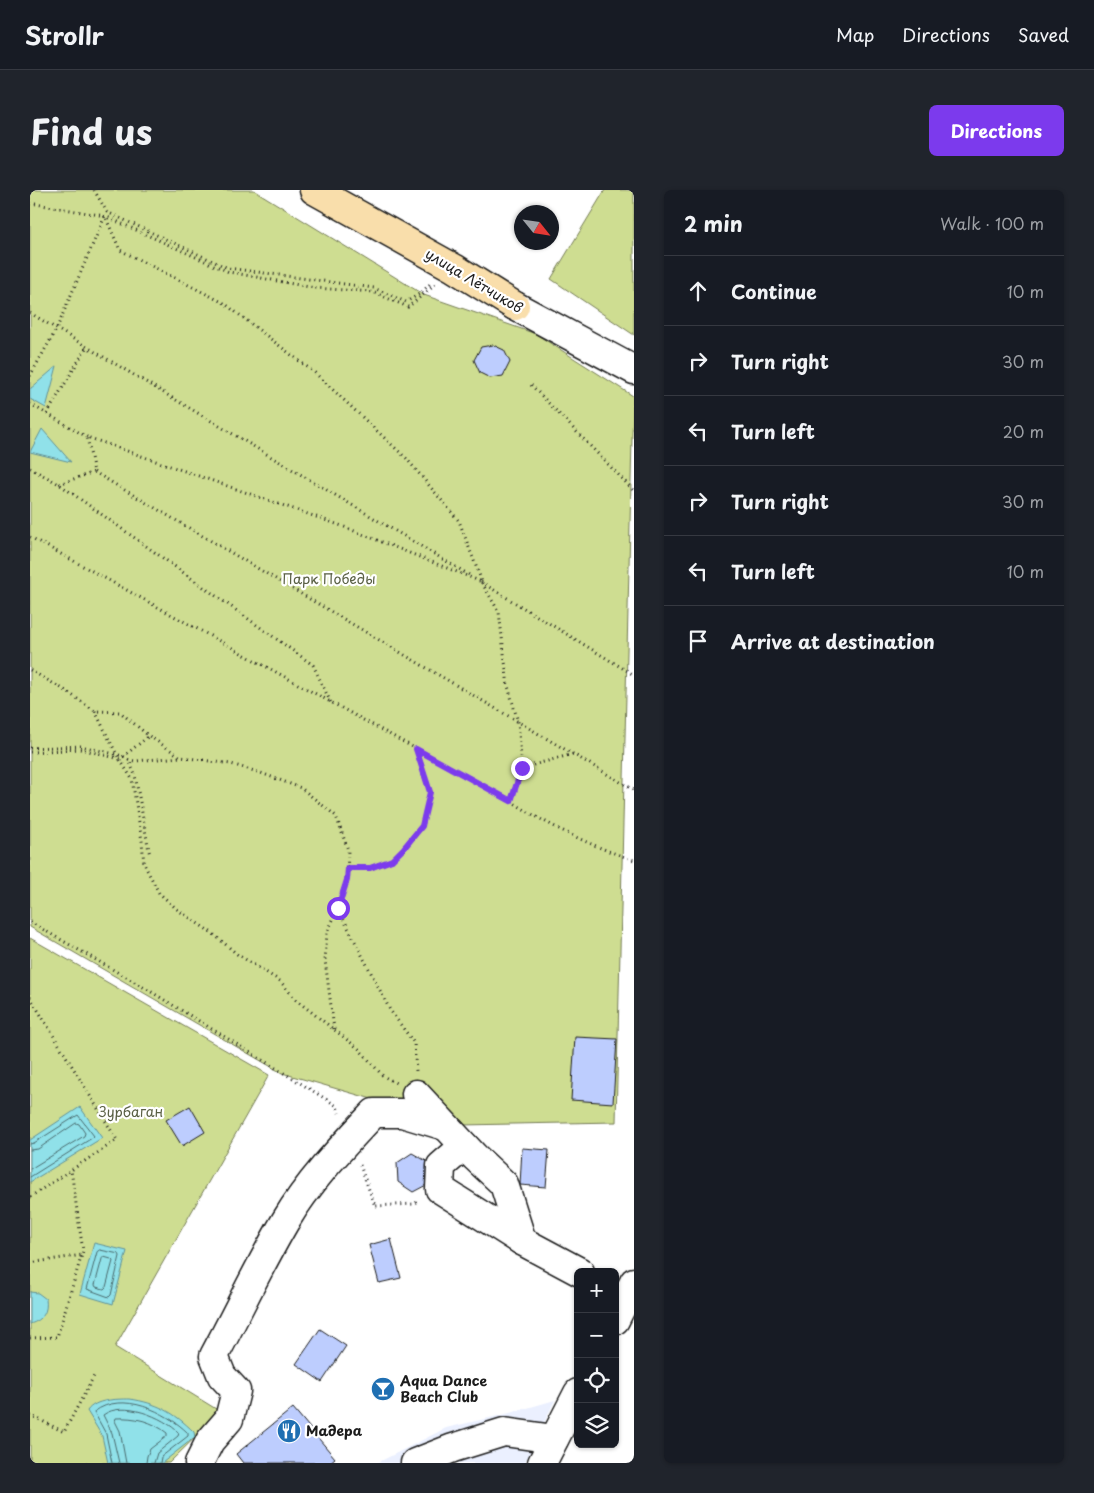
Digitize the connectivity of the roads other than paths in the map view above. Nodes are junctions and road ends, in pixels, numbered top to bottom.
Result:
1 (314, 190) edge
2 (516, 306) joint
3 (634, 370) edge
4 (416, 1094) road end
5 (445, 1126) junction
6 (464, 1146) junction
7 (522, 1241) junction
8 (574, 1269) edge
9 (574, 1401) edge
10 (554, 1439) junction
11 (199, 1463) edge
12 (415, 1463) edge
13 (542, 1463) edge

1 - 2 main road, улица Лётчиков
2 - 3 street, улица Лётчиков
4 - 5 street
5 - 6 street
5 - 11 street
6 - 7 street
6 - 7 street
7 - 8 street
9 - 10 street
10 - 12 street
10 - 13 street

